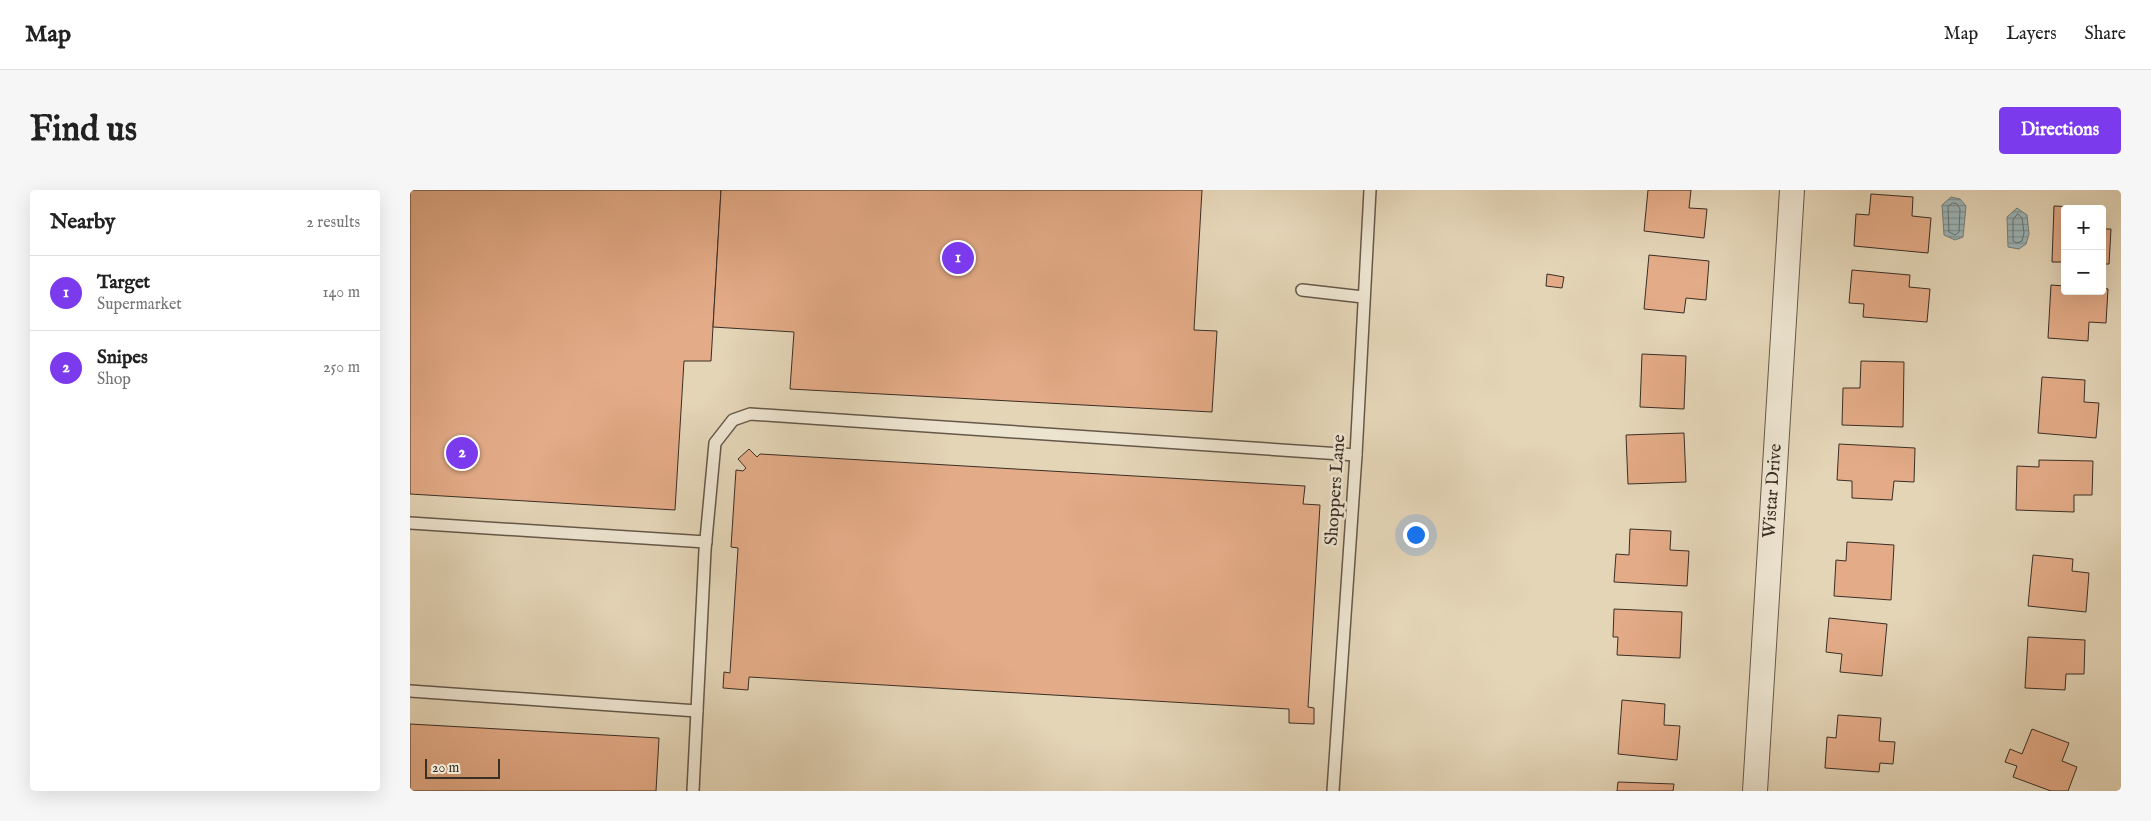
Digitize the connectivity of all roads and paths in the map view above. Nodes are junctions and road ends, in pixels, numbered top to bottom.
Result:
1 (1370, 190) edge
2 (1792, 190) edge
3 (1302, 290) dead end
4 (1363, 297) junction
5 (1356, 455) junction
6 (410, 523) edge
7 (706, 542) junction
8 (410, 691) edge
9 (696, 711) junction
10 (693, 791) edge
11 (1333, 791) edge
12 (1756, 791) edge

1 - 4 lane, Shoppers Lane
2 - 12 street, Wistar Drive
3 - 4 lane
4 - 5 lane, Shoppers Lane
5 - 7 lane
5 - 11 lane, Shoppers Lane
6 - 7 lane
7 - 9 lane
8 - 9 lane
9 - 10 lane

